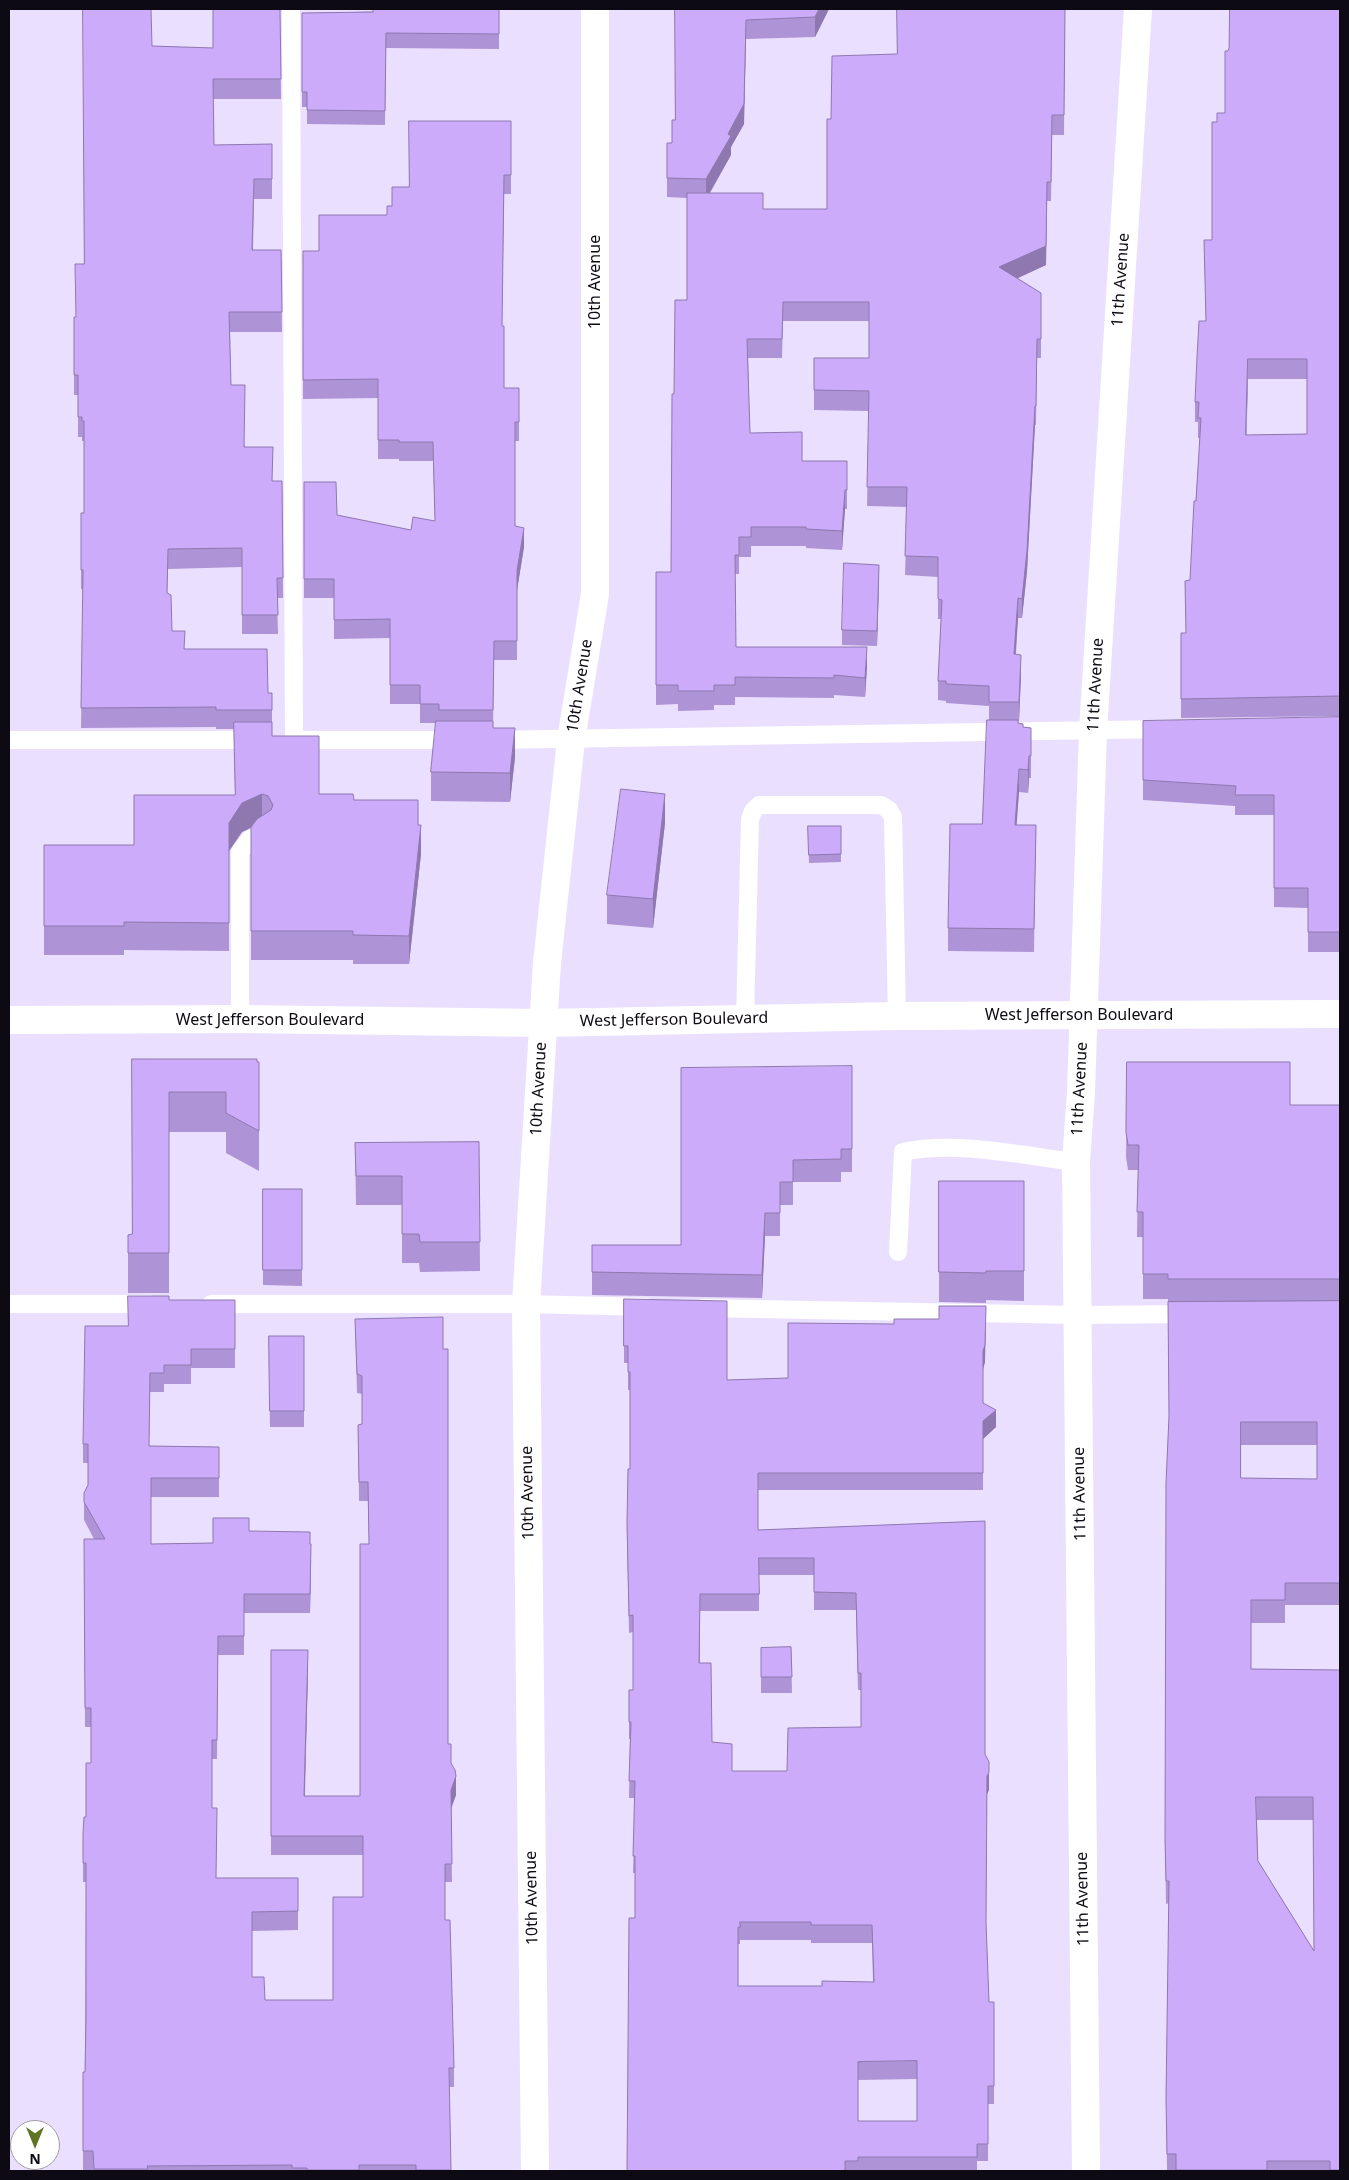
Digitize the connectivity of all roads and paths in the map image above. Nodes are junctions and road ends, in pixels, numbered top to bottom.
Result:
1 (291, 9) edge
2 (594, 9) edge
3 (1138, 9) edge
4 (1184, 729) edge
5 (1093, 731) junction
6 (9, 740) edge
7 (294, 740) junction
8 (572, 740) junction
9 (262, 833) edge
10 (1083, 1014) junction
11 (1340, 1014) edge
12 (898, 1016) junction
13 (240, 1019) junction
14 (745, 1019) junction
15 (9, 1020) edge
16 (543, 1024) junction
17 (1076, 1162) junction
18 (898, 1252) dead end
19 (9, 1304) edge
20 (168, 1304) edge
21 (198, 1304) edge
22 (526, 1304) junction
23 (664, 1307) edge
24 (684, 1307) edge
25 (1204, 1314) edge
26 (1078, 1315) junction
27 (536, 2171) edge
28 (1086, 2171) edge

1 - 7 lane
2 - 8 street, 10th Avenue
3 - 5 street, 11th Avenue
4 - 5 lane
5 - 8 lane
5 - 10 street, 11th Avenue
6 - 7 lane
7 - 8 lane
8 - 16 street, 10th Avenue
9 - 13 lane
10 - 11 street, West Jefferson Boulevard
10 - 12 street, West Jefferson Boulevard
10 - 17 street, 11th Avenue
12 - 14 street, West Jefferson Boulevard
12 - 14 lane
13 - 15 street, West Jefferson Boulevard
13 - 16 street, West Jefferson Boulevard
14 - 16 street, West Jefferson Boulevard
16 - 22 street, 10th Avenue
17 - 18 lane
17 - 26 street, 11th Avenue
19 - 20 lane
21 - 22 lane
22 - 23 lane
22 - 27 street, 10th Avenue
24 - 26 lane
25 - 26 lane
26 - 28 street, 11th Avenue

